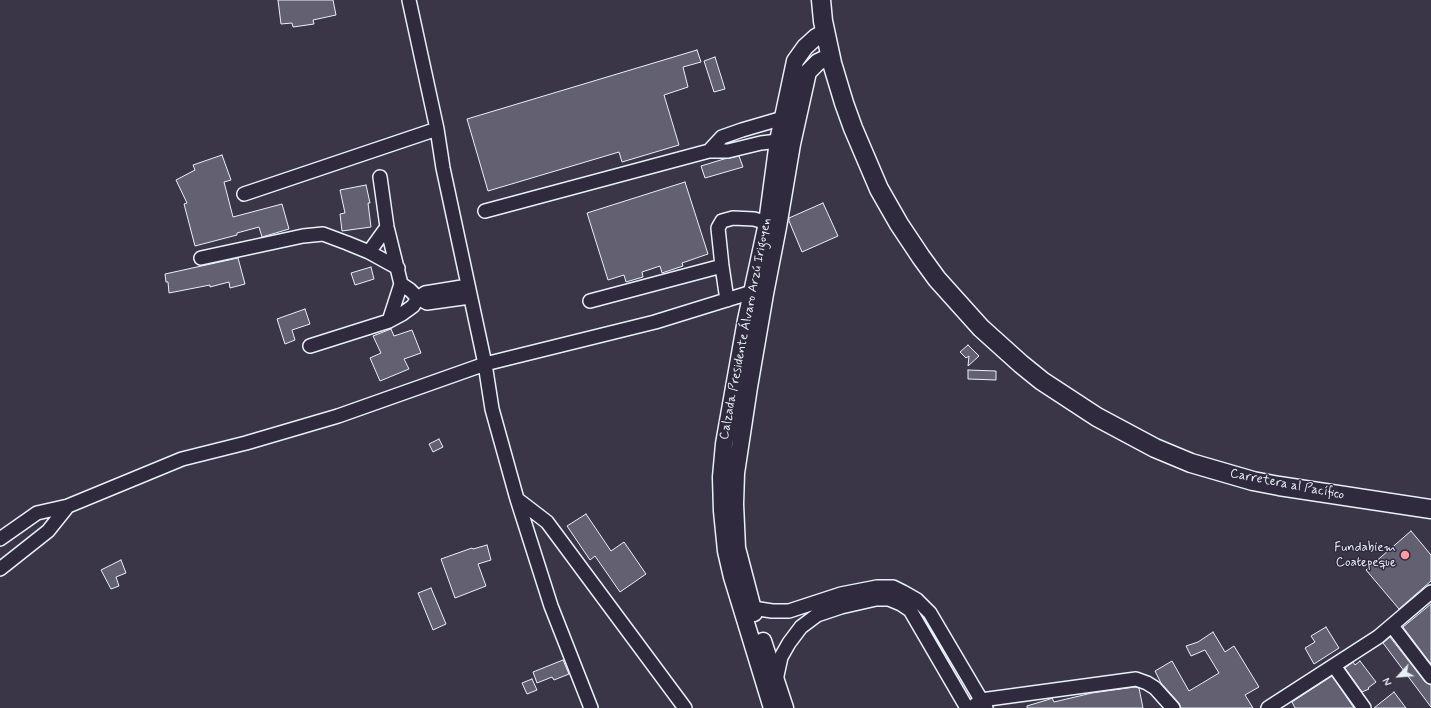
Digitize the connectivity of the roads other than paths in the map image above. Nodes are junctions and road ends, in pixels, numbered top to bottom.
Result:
1 (409, 0) edge
2 (821, 0) edge
3 (825, 32) junction
4 (831, 56) junction
5 (783, 118) junction
6 (437, 129) junction
7 (786, 143) junction
8 (709, 151) junction
9 (380, 177) dead end
10 (244, 194) dead end
11 (485, 211) dead end
12 (773, 225) junction
13 (387, 227) junction
14 (369, 252) junction
15 (201, 258) dead end
16 (722, 266) junction
17 (398, 268) junction
18 (401, 284) junction
19 (469, 292) junction
20 (759, 293) junction
21 (418, 298) junction
22 (727, 300) junction
23 (590, 301) dead end
24 (389, 320) junction
25 (310, 346) dead end
26 (485, 364) junction
27 (517, 499) junction
28 (68, 506) junction
29 (1431, 510) edge
30 (0, 539) edge
31 (0, 569) edge
32 (1431, 592) edge
33 (902, 598) junction
34 (810, 604) junction
35 (747, 609) junction
36 (817, 616) junction
37 (1392, 626) junction
38 (1334, 666) junction
39 (1431, 677) edge
40 (776, 680) junction
41 (980, 705) edge
42 (591, 708) edge
43 (685, 708) edge
44 (772, 708) edge
45 (784, 708) edge
46 (967, 708) edge
47 (1173, 708) edge
48 (1268, 708) edge
49 (1364, 708) edge

1 - 6 street
2 - 3 highway, Carretera al Pacífico
3 - 4 highway, Carretera al Pacífico
3 - 5 main road, Calzada Presidente Álvaro Arzú Irigoyen
4 - 7 main road, Calzada Presidente Álvaro Arzú Irigoyen
4 - 29 highway, Carretera al Pacífico
5 - 7 main road, Calzada Presidente Álvaro Arzú Irigoyen
5 - 8 street
6 - 10 street
6 - 19 street
7 - 8 street
7 - 12 main road, Calzada Presidente Álvaro Arzú Irigoyen
8 - 11 street
9 - 13 street
12 - 16 street
12 - 20 main road, Calzada Presidente Álvaro Arzú Irigoyen
13 - 14 street
13 - 17 street
14 - 15 street
14 - 17 street
16 - 22 street
16 - 23 street
17 - 18 street
18 - 21 street
18 - 24 street
19 - 21 street
19 - 26 street
20 - 22 street
20 - 35 main road, Calzada Presidente Álvaro Arzú Irigoyen
21 - 24 street
22 - 26 street
24 - 25 street
26 - 27 street
26 - 28 street
27 - 42 street
27 - 43 street
28 - 30 street
28 - 31 street
32 - 37 street
33 - 34 street
33 - 36 street
33 - 41 street
33 - 46 street
34 - 35 street
34 - 36 street
35 - 40 main road, Calzada Presidente Álvaro Arzú Irigoyen
35 - 44 main road, Calzada Presidente Álvaro Arzú Irigoyen
36 - 40 street
37 - 38 street
37 - 39 street
38 - 48 street
38 - 49 street
40 - 45 main road, Calzada Presidente Álvaro Arzú Irigoyen
41 - 47 street

